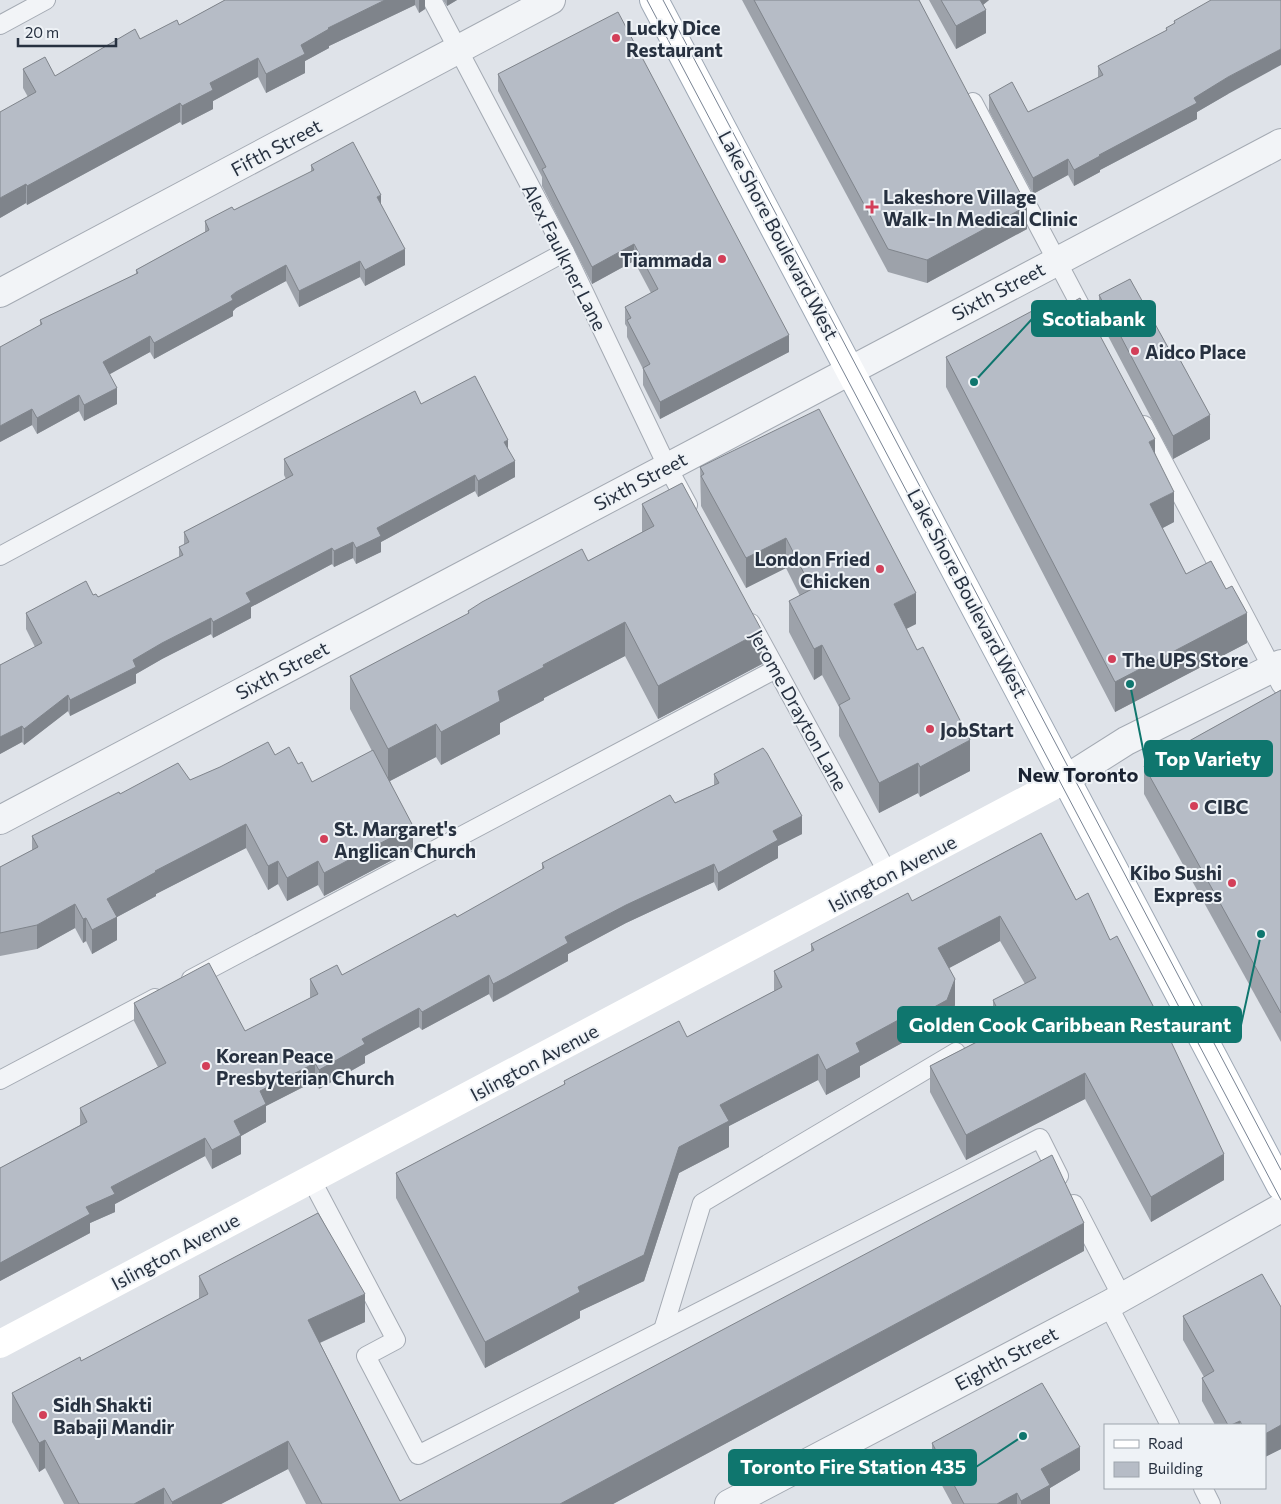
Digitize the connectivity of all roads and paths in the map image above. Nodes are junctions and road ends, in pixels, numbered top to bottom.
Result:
1 (46, 0) edge
2 (432, 0) edge
3 (552, 0) edge
4 (654, 0) edge
5 (0, 25) edge
6 (458, 50) junction
7 (964, 85) edge
8 (1281, 143) edge
9 (565, 252) junction
10 (1057, 260) junction
11 (0, 293) edge
12 (1097, 336) edge
13 (850, 370) junction
14 (1134, 406) edge
15 (667, 466) junction
16 (694, 516) edge
17 (0, 556) edge
18 (744, 610) edge
19 (776, 669) junction
20 (1278, 672) edge
21 (1066, 780) junction
22 (0, 820) edge
23 (889, 875) junction
24 (956, 1052) edge
25 (0, 1080) edge
26 (311, 1179) junction
27 (1281, 1186) edge
28 (1281, 1208) edge
29 (1114, 1301) junction
30 (663, 1330) junction
31 (0, 1344) edge
32 (1170, 1424) edge
33 (1204, 1489) edge
34 (729, 1504) edge
35 (1211, 1504) edge

1 - 5 lane
2 - 6 lane, Alex Faulkner Lane
3 - 6 street, Fifth Street
4 - 13 main road, Lake Shore Boulevard West
6 - 9 lane, Alex Faulkner Lane
6 - 11 street, Fifth Street
7 - 10 lane
8 - 10 street, Sixth Street
9 - 15 lane, Alex Faulkner Lane
9 - 17 lane
10 - 12 lane
10 - 13 street, Sixth Street
13 - 15 street, Sixth Street
13 - 21 main road, Lake Shore Boulevard West
14 - 20 lane
15 - 16 lane
15 - 22 street, Sixth Street
18 - 19 lane, Jerome Drayton Lane
19 - 23 lane, Jerome Drayton Lane
19 - 25 lane
20 - 21 street
21 - 23 main road, Islington Avenue
21 - 27 main road, Lake Shore Boulevard West
23 - 26 main road, Islington Avenue
24 - 30 lane
26 - 30 lane
26 - 31 main road, Islington Avenue
28 - 29 street, Eighth Street
29 - 30 lane
29 - 32 lane
29 - 34 street, Eighth Street
33 - 35 lane

